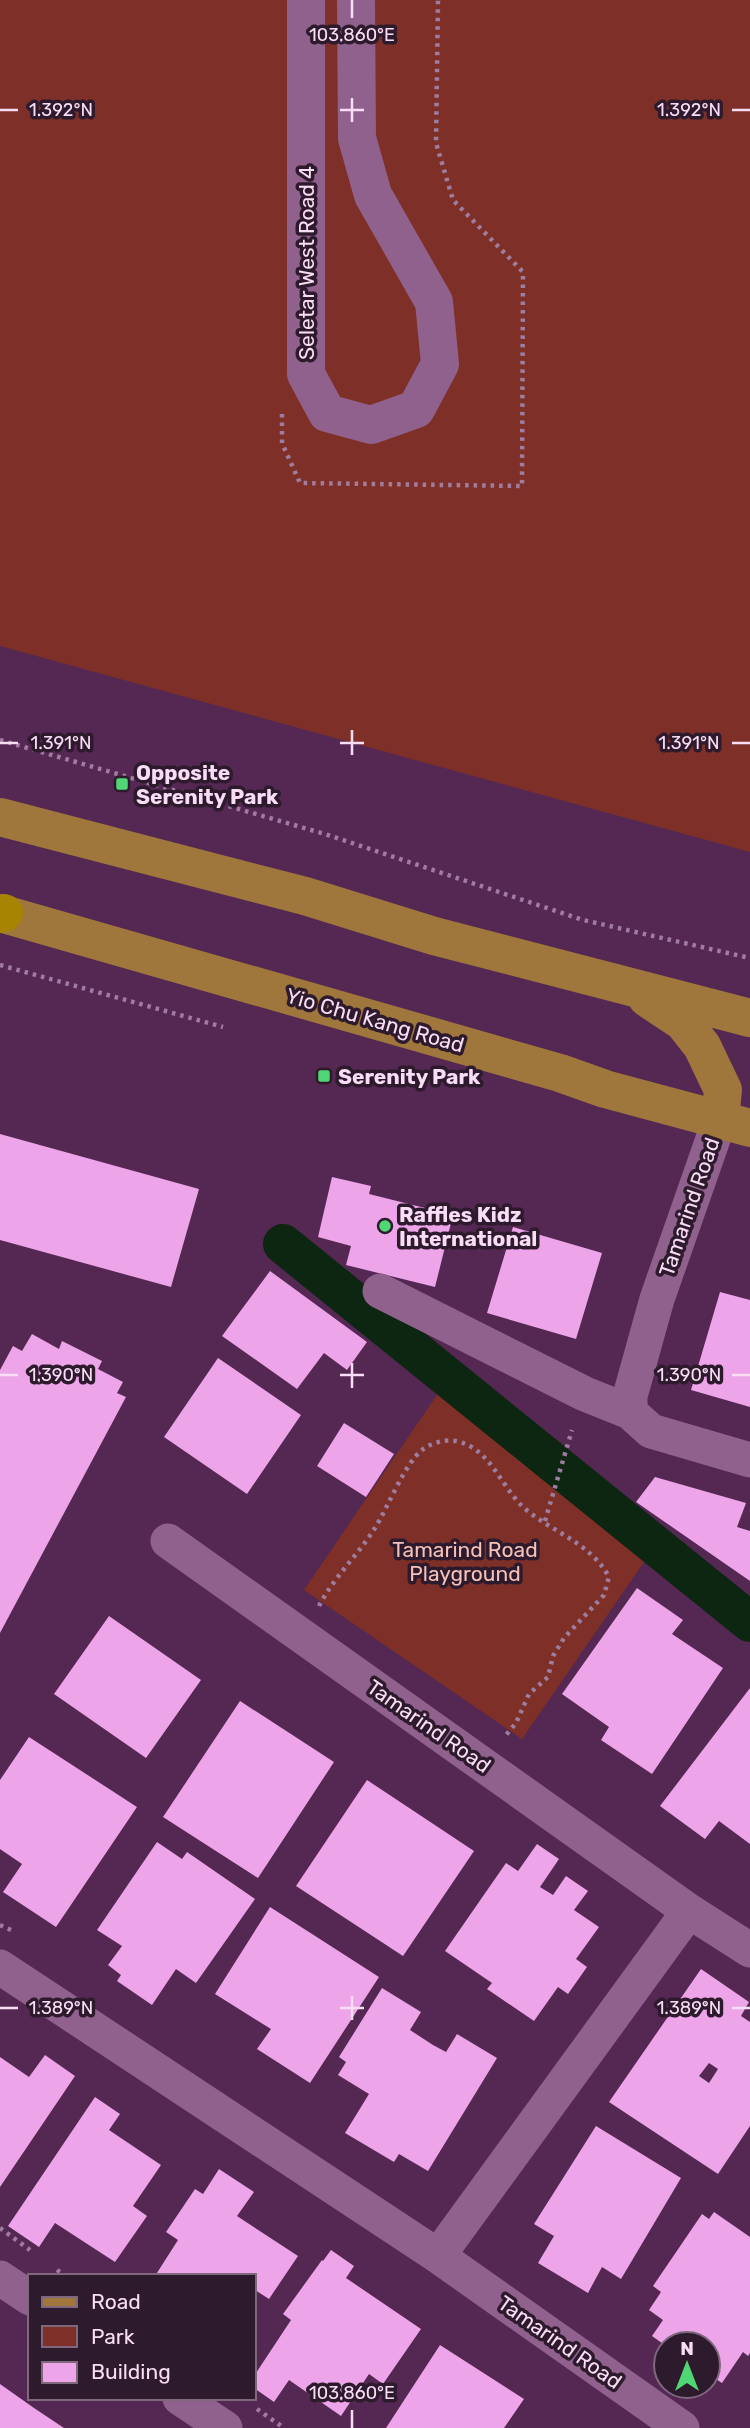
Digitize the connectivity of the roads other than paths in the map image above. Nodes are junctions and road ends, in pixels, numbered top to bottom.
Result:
1 (306, 0) edge
2 (356, 0) edge
3 (0, 817) edge
4 (1, 913) edge
5 (618, 982) junction
6 (750, 1018) edge
7 (750, 1084) edge
8 (735, 1123) edge
9 (380, 1291) dead end
10 (631, 1412) junction
11 (750, 1460) edge
12 (168, 1541) dead end
13 (689, 1911) junction
14 (750, 1950) edge
15 (0, 1967) edge
16 (438, 2256) junction
17 (0, 2278) edge
18 (28, 2297) edge
19 (183, 2400) edge
20 (225, 2428) edge
21 (682, 2428) edge

1 - 2 main road, Seletar West Road 4
3 - 5 main road
4 - 8 main road, Yio Chu Kang Road
5 - 6 main road
5 - 8 main road
7 - 8 main road
8 - 10 street, Tamarind Road
9 - 10 street
10 - 11 street
12 - 13 street, Tamarind Road
13 - 14 street, Tamarind Road
13 - 16 street
15 - 16 street, Tamarind Road
16 - 21 street, Tamarind Road
17 - 18 street
19 - 20 street

